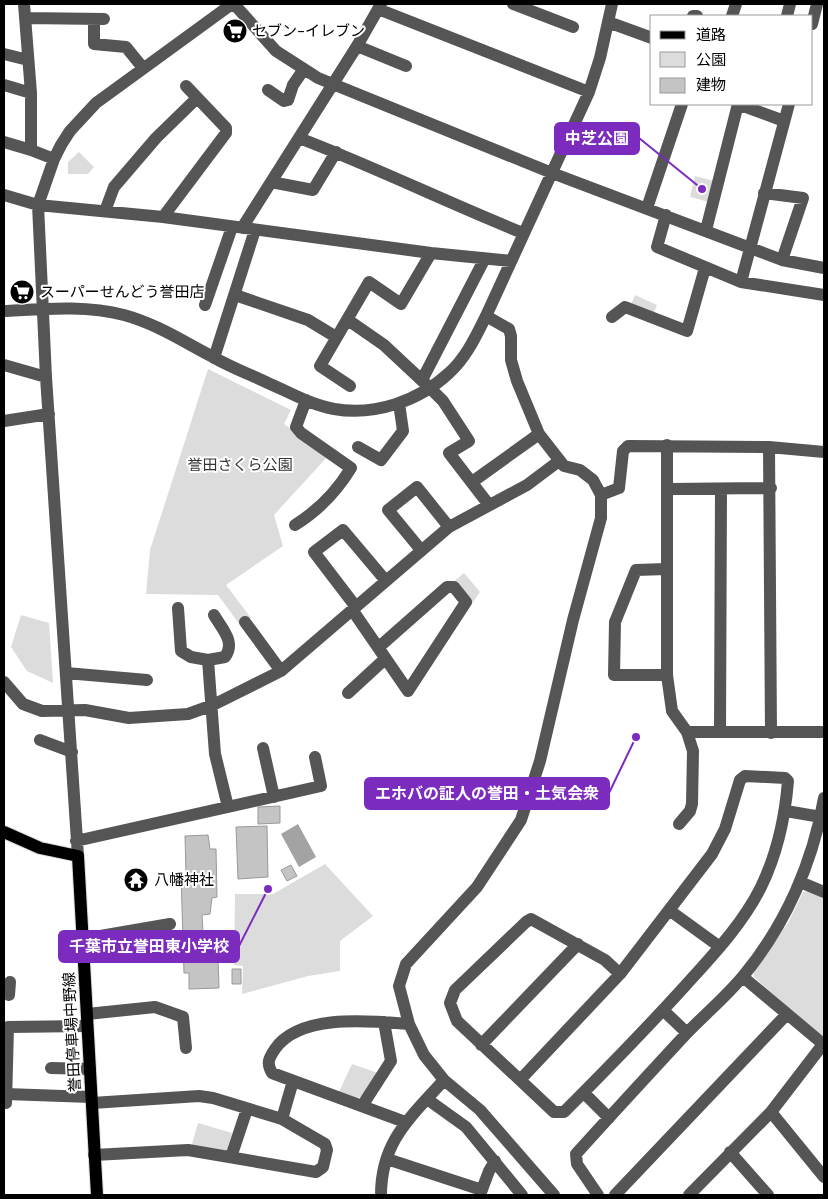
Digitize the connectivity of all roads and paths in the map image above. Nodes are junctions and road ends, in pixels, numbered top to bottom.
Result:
1 (24, 4) edge
2 (233, 4) edge
3 (513, 4) edge
4 (612, 4) edge
5 (817, 4) edge
6 (379, 6) edge
7 (26, 18) junction
8 (813, 20) edge
9 (608, 22) junction
10 (573, 27) dead end
11 (650, 37) edge
12 (357, 46) junction
13 (4, 54) edge
14 (28, 60) junction
15 (406, 66) dead end
16 (143, 68) junction
17 (304, 69) junction
18 (333, 84) junction
19 (4, 85) edge
20 (186, 86) dead end
21 (268, 90) dead end
22 (589, 92) junction
23 (31, 93) junction
24 (197, 98) junction
25 (682, 105) edge
26 (738, 105) edge
27 (741, 105) edge
28 (789, 105) edge
29 (784, 121) junction
30 (299, 138) junction
31 (4, 142) edge
32 (31, 150) junction
33 (336, 152) junction
34 (54, 158) junction
35 (552, 173) junction
36 (271, 182) junction
37 (764, 193) junction
38 (4, 195) edge
39 (38, 205) junction
40 (647, 208) junction
41 (106, 211) junction
42 (666, 215) junction
43 (163, 217) junction
44 (237, 228) junction
45 (256, 230) junction
46 (706, 230) junction
47 (523, 233) junction
48 (750, 248) junction
49 (431, 253) junction
50 (484, 260) junction
51 (782, 260) junction
52 (511, 261) junction
53 (705, 268) junction
54 (824, 268) edge
55 (741, 282) junction
56 (235, 295) junction
57 (824, 295) edge
58 (205, 305) dead end
59 (44, 309) junction
60 (4, 311) edge
61 (486, 316) junction
62 (612, 317) dead end
63 (348, 320) junction
64 (336, 337) junction
65 (214, 358) junction
66 (4, 365) edge
67 (46, 377) junction
68 (426, 384) junction
69 (350, 386) dead end
70 (306, 400) junction
71 (399, 403) junction
72 (49, 414) junction
73 (4, 421) edge
74 (539, 434) junction
75 (667, 445) junction
76 (769, 446) junction
77 (358, 447) dead end
78 (824, 452) edge
79 (559, 461) junction
80 (472, 482) junction
81 (771, 488) junction
82 (668, 489) junction
83 (721, 489) junction
84 (602, 495) junction
85 (489, 505) junction
86 (295, 524) dead end
87 (450, 528) junction
88 (421, 550) junction
89 (666, 569) junction
90 (386, 581) junction
91 (178, 608) dead end
92 (355, 609) junction
93 (214, 615) dead end
94 (245, 622) dead end
95 (379, 647) junction
96 (385, 659) junction
97 (208, 660) junction
98 (281, 670) junction
99 (66, 673) junction
100 (667, 674) junction
101 (147, 680) dead end
102 (4, 682) edge
103 (348, 693) dead end
104 (213, 705) junction
105 (69, 709) junction
106 (688, 732) junction
107 (720, 732) junction
108 (824, 732) edge
109 (771, 733) junction
110 (40, 740) dead end
111 (263, 748) dead end
112 (72, 752) junction
113 (315, 757) dead end
114 (274, 797) junction
115 (824, 798) edge
116 (228, 807) junction
117 (786, 811) junction
118 (821, 817) junction
119 (679, 824) dead end
120 (4, 832) edge
121 (76, 841) junction
122 (78, 856) junction
123 (800, 882) junction
124 (824, 892) edge
125 (669, 910) junction
126 (170, 924) dead end
127 (83, 939) junction
128 (578, 944) junction
129 (720, 947) junction
130 (620, 974) junction
131 (743, 977) junction
132 (10, 982) dead end
133 (10, 996) edge
134 (663, 1010) junction
135 (787, 1014) junction
136 (87, 1020) junction
137 (384, 1022) junction
138 (409, 1024) junction
139 (687, 1033) junction
140 (823, 1043) edge
141 (481, 1045) junction
142 (186, 1048) dead end
143 (5, 1052) edge
144 (51, 1068) dead end
145 (90, 1069) junction
146 (444, 1080) junction
147 (520, 1080) junction
148 (293, 1081) junction
149 (584, 1093) junction
150 (5, 1098) edge
151 (427, 1099) junction
152 (91, 1100) junction
153 (362, 1106) junction
154 (246, 1109) junction
155 (771, 1112) junction
156 (609, 1118) junction
157 (282, 1119) junction
158 (405, 1122) junction
159 (730, 1152) junction
160 (94, 1155) junction
161 (231, 1157) junction
162 (387, 1159) junction
163 (496, 1162) junction
164 (824, 1177) edge
165 (481, 1193) edge
166 (696, 1193) edge
167 (97, 1195) edge
168 (381, 1195) edge
169 (522, 1195) edge
170 (554, 1195) edge
171 (598, 1195) edge
172 (615, 1195) edge
173 (768, 1195) edge

1 - 7 street
2 - 16 street
2 - 17 street
3 - 10 street
4 - 9 street
5 - 8 street
6 - 12 street
6 - 22 street
7 - 14 street
7 - 16 street
9 - 11 street
9 - 22 street
12 - 15 street
12 - 18 street
13 - 14 street
14 - 23 street
16 - 34 street
17 - 18 street
17 - 21 street
18 - 30 street
18 - 35 street
19 - 23 street
20 - 24 street
22 - 35 street
23 - 32 street
24 - 41 street
24 - 43 street
25 - 40 street
26 - 46 street
27 - 29 street
28 - 29 street
29 - 37 street
30 - 33 street
30 - 36 street
31 - 32 street
32 - 34 street
33 - 36 street
33 - 47 street
34 - 39 street
35 - 40 street
35 - 47 street
36 - 44 street
37 - 48 street
37 - 51 street
38 - 39 street
39 - 41 street
39 - 59 street
40 - 42 street
41 - 43 street
42 - 46 street
42 - 53 street
43 - 44 street
44 - 45 street
44 - 58 street
45 - 49 street
45 - 56 street
46 - 48 street
47 - 52 street
48 - 51 street
48 - 55 street
49 - 50 street
49 - 63 street
50 - 52 street
50 - 68 street
51 - 54 street
52 - 61 street
53 - 55 street
53 - 62 street
55 - 57 street
56 - 64 street
56 - 65 street
59 - 60 street
59 - 65 street
59 - 67 street
61 - 68 street
61 - 74 street
63 - 64 street
63 - 68 street
64 - 69 street
65 - 70 street
66 - 67 street
67 - 72 street
68 - 71 street
68 - 80 street
70 - 71 street
70 - 86 street
71 - 77 street
72 - 73 street
72 - 99 street
74 - 79 street
74 - 80 street
75 - 76 street
75 - 82 street
75 - 84 street
76 - 78 street
76 - 81 street
79 - 84 street
79 - 85 street
80 - 85 street
81 - 83 street
81 - 109 street
82 - 83 street
82 - 89 street
83 - 107 street
84 - 138 street
85 - 87 street
87 - 88 street
87 - 88 street
88 - 90 street
89 - 100 street
89 - 100 street
90 - 92 street
90 - 92 street
91 - 97 street
92 - 95 street
92 - 98 street
93 - 97 street
94 - 98 street
95 - 96 street
95 - 96 street
96 - 103 street
97 - 104 street
98 - 104 street
99 - 101 street
99 - 105 street
100 - 106 street
102 - 105 street
104 - 105 street
104 - 116 street
105 - 112 street
106 - 107 street
106 - 119 street
107 - 109 street
108 - 109 street
110 - 112 street
111 - 114 street
112 - 121 street
113 - 114 street
114 - 116 street
115 - 118 street
116 - 121 street
117 - 118 street
117 - 125 street
117 - 129 street
118 - 123 street
120 - 122 main road
121 - 122 street
122 - 127 main road, 誉田停車場中野線
123 - 124 street
123 - 131 street
125 - 129 street
125 - 130 street
126 - 127 street
127 - 136 main road, 誉田停車場中野線
128 - 130 street
128 - 141 street
128 - 141 street
129 - 134 street
130 - 147 street
131 - 135 street
131 - 139 street
132 - 133 street
134 - 139 street
134 - 149 street
135 - 140 street
135 - 172 street
136 - 142 street
136 - 143 street
136 - 145 main road, 誉田停車場中野線
137 - 138 street
137 - 148 street
137 - 153 street
138 - 146 street
139 - 156 street
140 - 155 street
141 - 147 street
143 - 150 street
144 - 145 street
145 - 152 main road, 誉田停車場中野線
146 - 151 street
146 - 170 street
147 - 149 street
148 - 153 street
148 - 157 street
149 - 156 street
150 - 152 street
151 - 158 street
151 - 163 street
152 - 154 street
152 - 160 main road, 誉田停車場中野線
153 - 158 street
154 - 157 street
154 - 161 street
155 - 159 street
155 - 164 street
156 - 171 street
157 - 161 street
158 - 162 street
159 - 166 street
159 - 173 street
160 - 161 street
160 - 167 main road, 誉田停車場中野線
162 - 165 street
162 - 168 street
163 - 165 street
163 - 169 street

